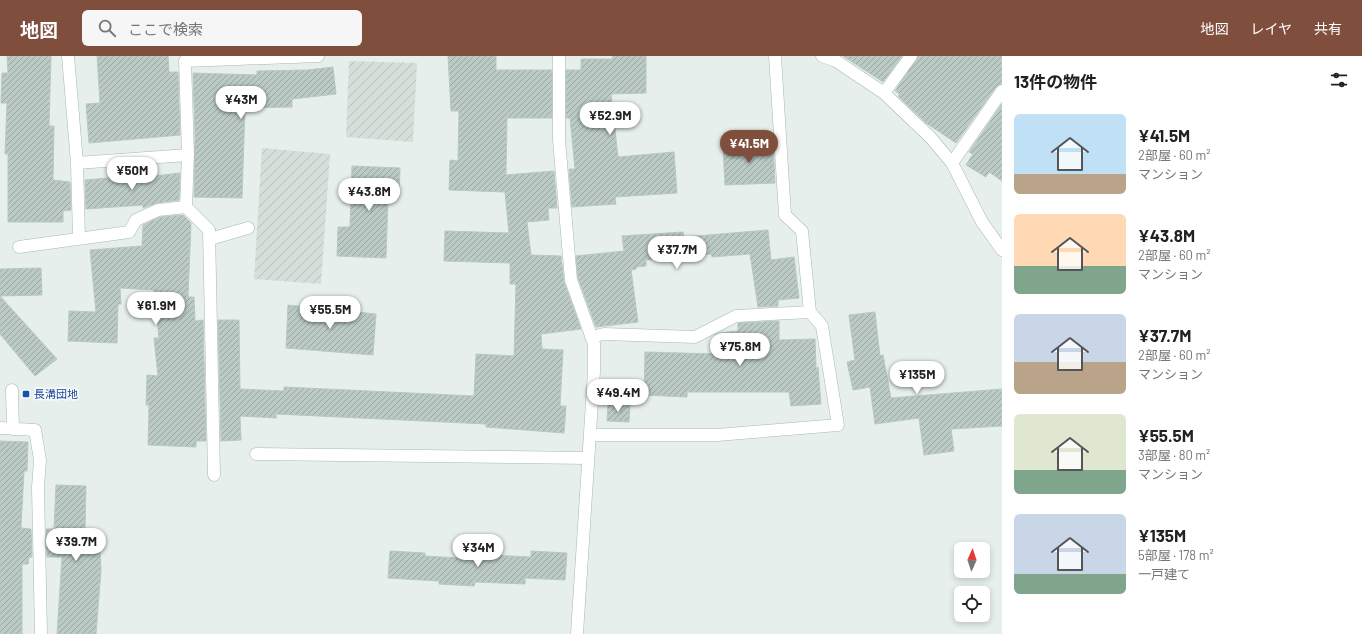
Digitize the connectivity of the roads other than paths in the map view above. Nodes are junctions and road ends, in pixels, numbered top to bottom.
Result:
1 (68, 56) edge
2 (318, 56) edge
3 (559, 56) edge
4 (776, 56) edge
5 (822, 56) edge
6 (911, 56) edge
7 (185, 59) edge
8 (1002, 91) edge
9 (884, 93) junction
10 (188, 155) junction
11 (77, 163) junction
12 (952, 163) junction
13 (186, 207) junction
14 (248, 228) dead end
15 (79, 238) junction
16 (210, 239) junction
17 (19, 247) dead end
18 (1002, 250) edge
19 (810, 312) junction
20 (592, 337) junction
21 (12, 390) dead end
22 (0, 428) edge
23 (14, 429) junction
24 (590, 435) junction
25 (256, 454) dead end
26 (588, 458) junction
27 (214, 475) dead end
28 (41, 634) edge
29 (577, 634) edge

1 - 11 street
2 - 7 street
3 - 20 street
4 - 19 street
5 - 9 street
6 - 9 street
7 - 10 street
8 - 12 street
9 - 12 street
10 - 11 street
10 - 13 street
11 - 15 street
12 - 18 street
13 - 15 street
13 - 16 street
14 - 16 street
15 - 17 street
16 - 27 street
19 - 20 street
19 - 24 street
20 - 24 street
21 - 23 street
22 - 23 street
23 - 28 street
24 - 26 street
25 - 26 street
26 - 29 street

